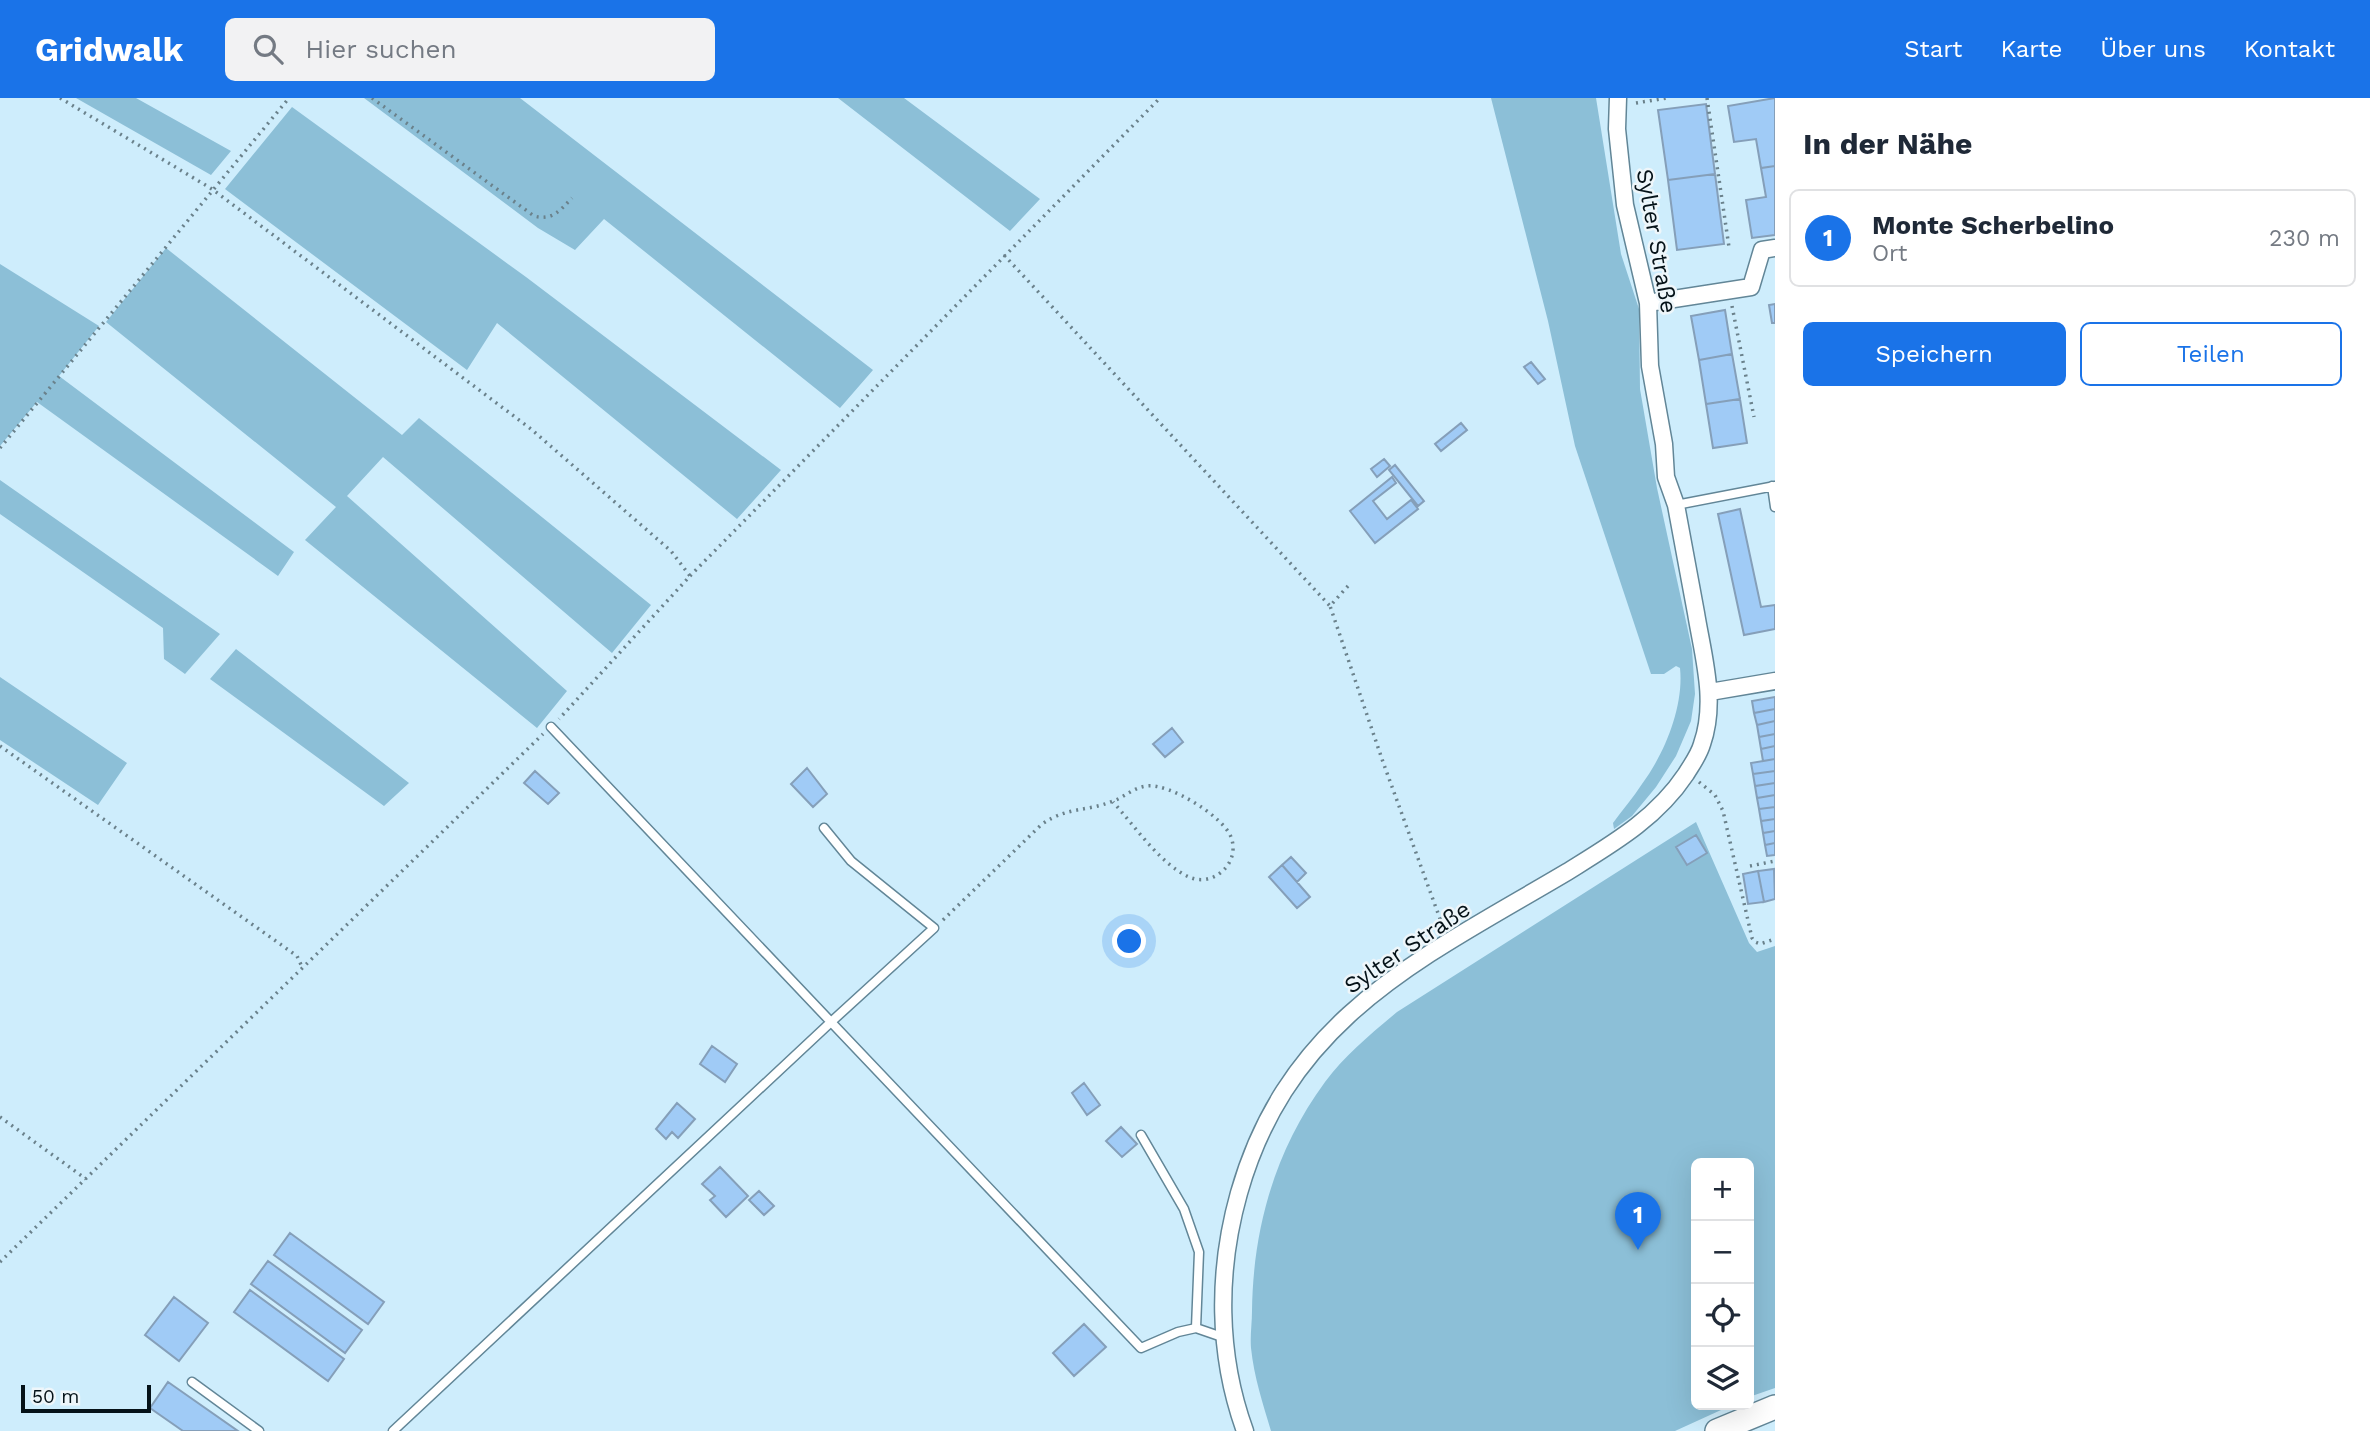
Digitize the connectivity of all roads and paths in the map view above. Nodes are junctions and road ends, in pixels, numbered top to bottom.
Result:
1 (60, 98) edge
2 (289, 98) edge
3 (372, 98) edge
4 (1160, 98) edge
5 (1608, 98) edge
6 (1618, 98) edge
7 (1667, 98) edge
8 (1707, 98) edge
9 (1636, 103) dead end
10 (1617, 129) junction
11 (212, 189) junction
12 (572, 198) dead end
13 (1729, 247) dead end
14 (1775, 248) edge
15 (1004, 255) junction
16 (1729, 290) junction
17 (1648, 303) junction
18 (1754, 417) dead end
19 (0, 447) edge
20 (1773, 486) edge
21 (1676, 505) junction
22 (1775, 507) edge
23 (690, 576) junction
24 (1348, 586) dead end
25 (1331, 606) junction
26 (1775, 681) edge
27 (1710, 692) junction
28 (551, 727) junction
29 (0, 746) edge
30 (1686, 773) junction
31 (1113, 802) junction
32 (824, 828) dead end
33 (1775, 861) edge
34 (1750, 866) dead end
35 (934, 928) junction
36 (1775, 939) edge
37 (1448, 942) junction
38 (303, 969) junction
39 (831, 1022) junction
40 (0, 1117) edge
41 (1141, 1135) dead end
42 (86, 1179) junction
43 (0, 1262) edge
44 (1196, 1328) junction
45 (1225, 1338) junction
46 (192, 1382) dead end
47 (1775, 1407) edge
48 (259, 1431) edge
49 (393, 1431) edge
50 (1245, 1431) edge
51 (1717, 1431) edge

1 - 11 path
2 - 11 path
3 - 12 path
4 - 15 path
5 - 10 street, Sylter Straße
6 - 10 street, Sylter Straße
7 - 9 path
8 - 13 path
10 - 17 street, Sylter Straße
11 - 19 path
11 - 23 path
14 - 16 street
15 - 23 path
15 - 25 path
16 - 17 street
16 - 18 path
17 - 21 street, Sylter Straße
20 - 21 lane
20 - 22 lane
21 - 27 street, Sylter Straße
23 - 28 path
24 - 25 path
25 - 37 path
26 - 27 street
27 - 30 street, Sylter Straße
28 - 38 path
28 - 39 lane
29 - 38 path
30 - 36 path
30 - 37 street, Sylter Straße
31 - 31 path
31 - 35 path
32 - 35 lane
33 - 34 path
35 - 39 lane
37 - 45 street, Sylter Straße
38 - 42 path
39 - 44 lane
39 - 49 lane
40 - 42 path
41 - 44 lane
42 - 43 path
44 - 45 lane
45 - 50 street, Sylter Straße
46 - 48 lane
47 - 51 main road

